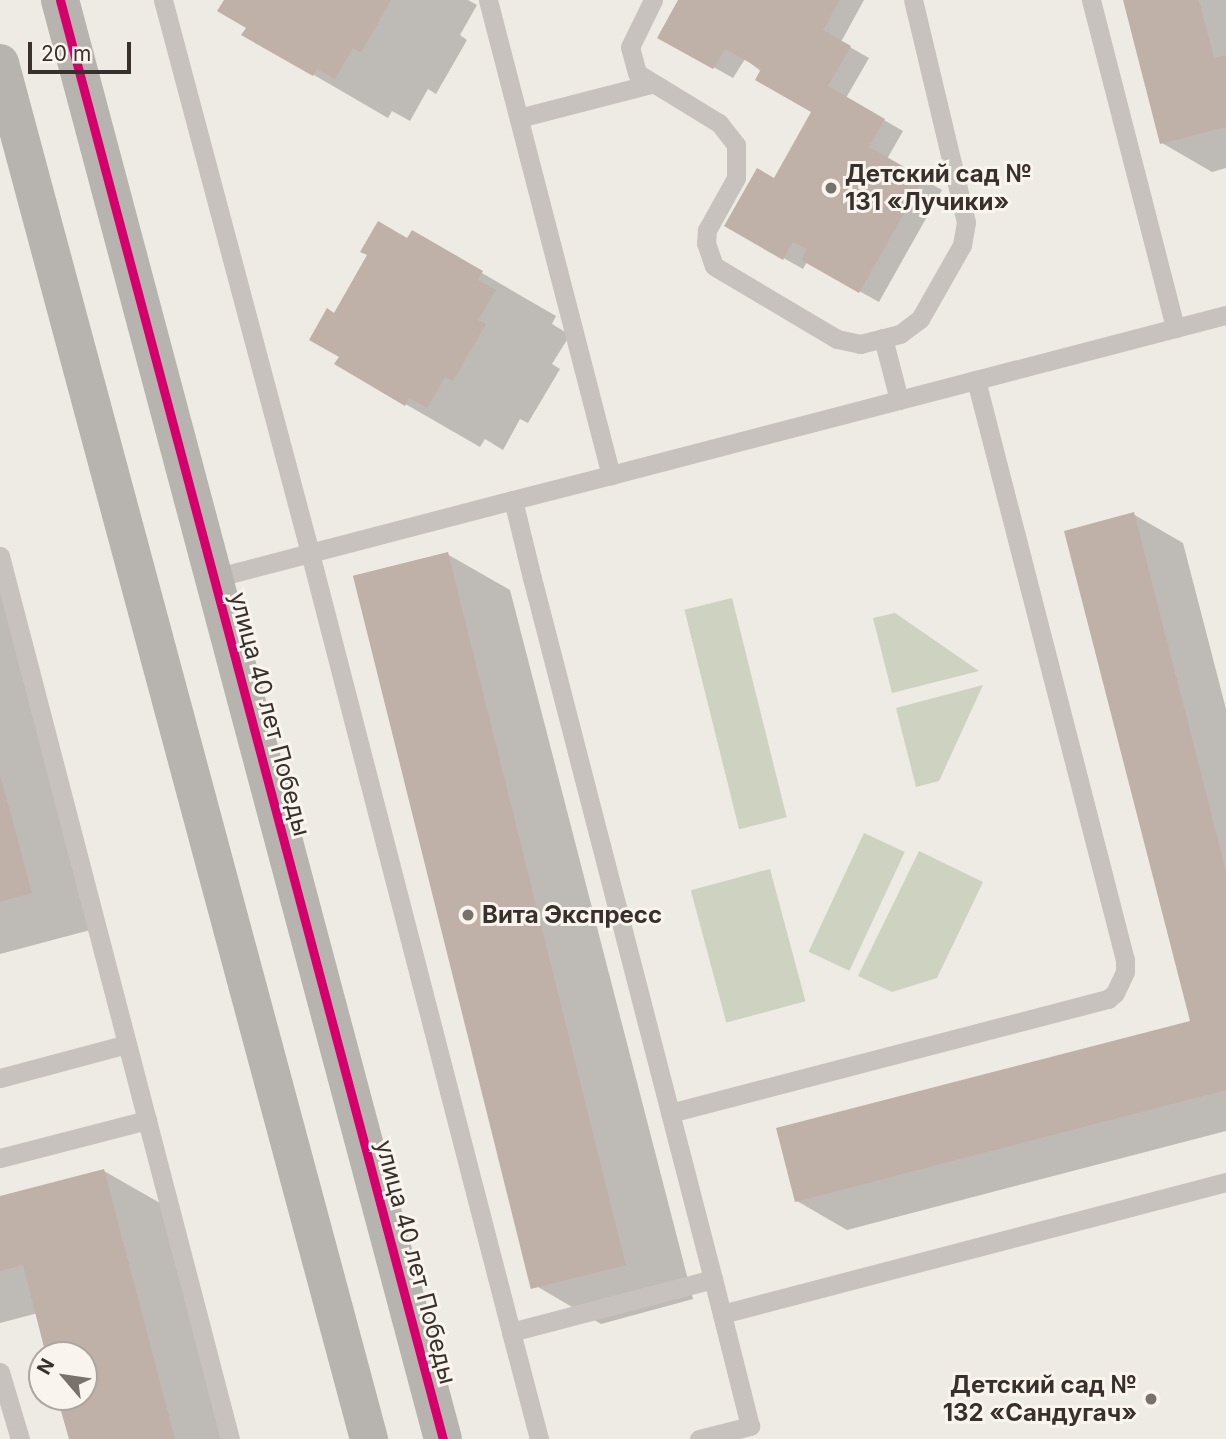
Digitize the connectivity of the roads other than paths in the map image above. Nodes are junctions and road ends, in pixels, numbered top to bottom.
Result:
1 (60, 0) edge
2 (163, 0) edge
3 (488, 0) edge
4 (653, 0) edge
5 (913, 0) edge
6 (1091, 0) edge
7 (0, 63) edge
8 (650, 84) junction
9 (519, 118) junction
10 (1226, 315) edge
11 (1175, 328) junction
12 (883, 338) junction
13 (976, 380) junction
14 (899, 400) junction
15 (611, 475) junction
16 (513, 500) junction
17 (310, 553) junction
18 (0, 556) edge
19 (214, 578) junction
20 (127, 1044) junction
21 (0, 1078) edge
22 (670, 1113) junction
23 (147, 1120) junction
24 (0, 1158) edge
25 (1226, 1182) edge
26 (713, 1279) junction
27 (722, 1314) junction
28 (511, 1332) junction
29 (0, 1372) edge
30 (20, 1439) edge
31 (230, 1439) edge
32 (369, 1439) edge
33 (443, 1439) edge
34 (539, 1439) edge
35 (699, 1439) edge

1 - 19 street, улица 40 лет Победы
2 - 17 lane
3 - 9 lane
4 - 8 lane
5 - 12 lane
6 - 11 lane
7 - 32 street
8 - 9 lane
8 - 12 lane
9 - 15 lane
10 - 11 lane
11 - 13 lane
12 - 14 lane
13 - 14 lane
13 - 22 lane
14 - 15 lane
15 - 16 lane
16 - 17 lane
16 - 22 lane
17 - 19 lane
17 - 28 lane
18 - 20 lane
19 - 33 street, улица 40 лет Победы
20 - 21 lane
20 - 23 lane
22 - 26 lane
23 - 24 lane
23 - 31 lane
25 - 27 lane
26 - 27 lane
26 - 28 lane
27 - 35 lane
28 - 34 lane
29 - 30 lane

